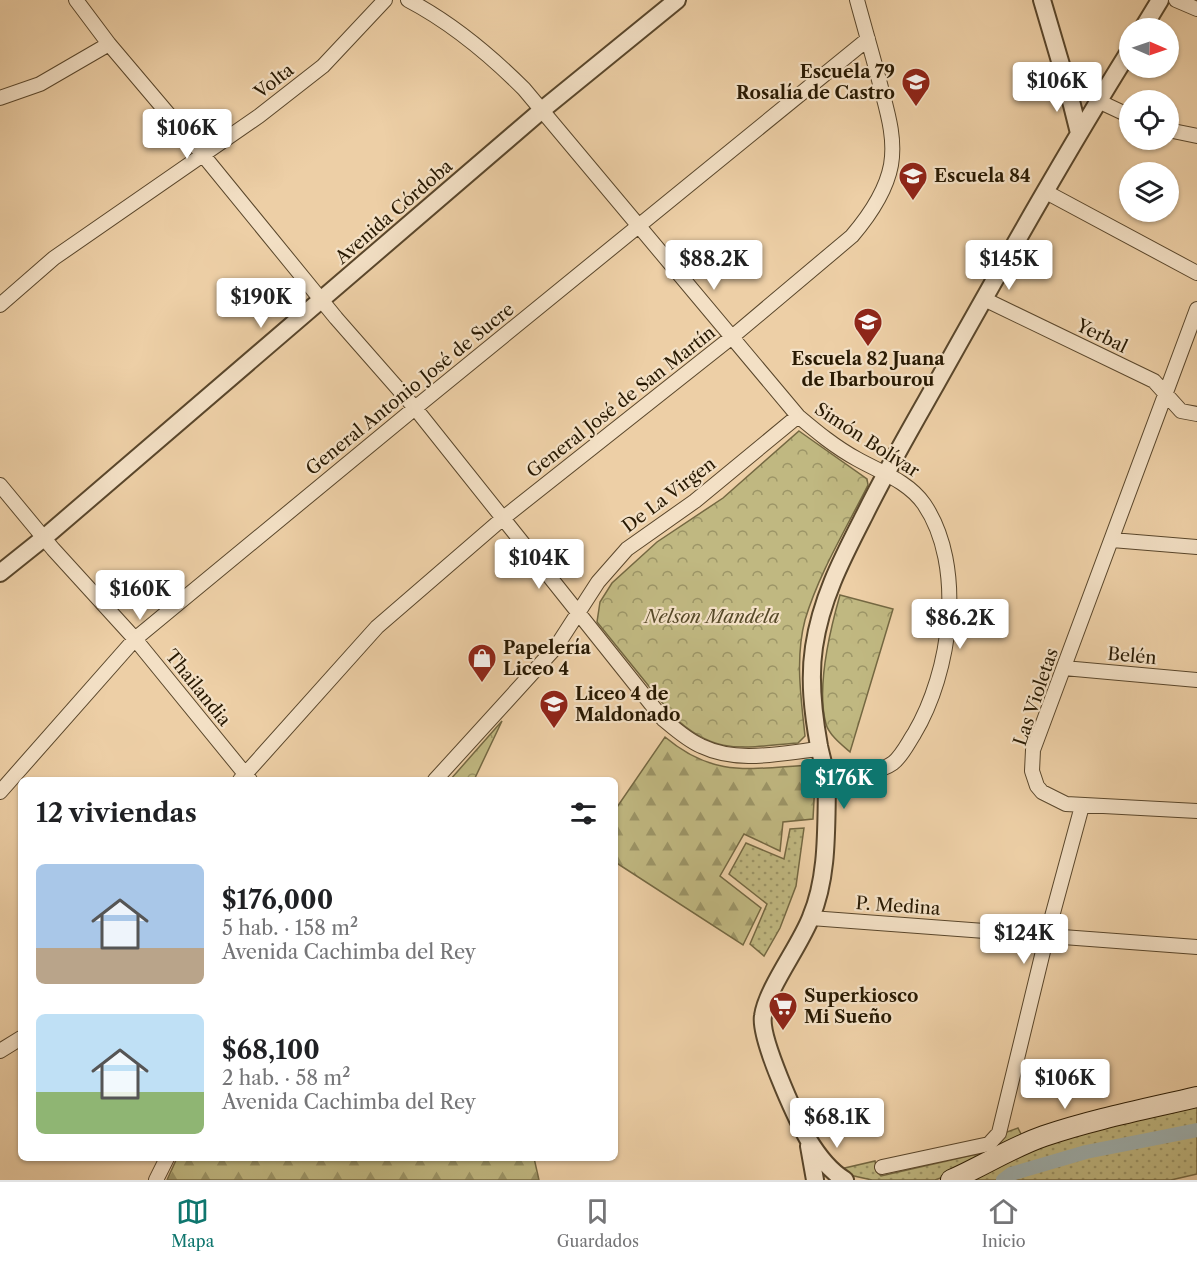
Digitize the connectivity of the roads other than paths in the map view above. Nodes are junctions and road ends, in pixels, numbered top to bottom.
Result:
1 (76, 0) edge
2 (385, 0) edge
3 (408, 0) edge
4 (677, 0) edge
5 (857, 0) edge
6 (1042, 0) edge
7 (1160, 0) edge
8 (1176, 0) edge
9 (1197, 9) edge
10 (1149, 18) edge
11 (868, 39) junction
12 (109, 44) junction
13 (1119, 67) edge
14 (1068, 84) junction
15 (1101, 96) junction
16 (0, 98) edge
17 (1119, 108) edge
18 (542, 110) junction
19 (1179, 132) edge
20 (1079, 133) junction
21 (1197, 136) edge
22 (203, 155) junction
23 (1046, 192) junction
24 (639, 225) junction
25 (1197, 273) edge
26 (984, 299) junction
27 (322, 300) junction
28 (0, 305) edge
29 (1197, 309) edge
30 (732, 337) junction
31 (1167, 393) junction
32 (415, 408) junction
33 (1197, 414) edge
34 (798, 416) junction
35 (885, 474) junction
36 (0, 485) edge
37 (502, 519) junction
38 (45, 537) junction
39 (1112, 540) junction
40 (1197, 547) edge
41 (0, 573) edge
42 (578, 613) junction
43 (135, 639) junction
44 (1064, 668) junction
45 (1197, 680) edge
46 (820, 749) junction
47 (826, 772) junction
48 (244, 777) edge
49 (246, 777) edge
50 (438, 777) edge
51 (0, 792) edge
52 (1082, 806) junction
53 (1197, 811) edge
54 (811, 918) junction
55 (1047, 936) junction
56 (1197, 947) edge
57 (18, 1040) edge
58 (0, 1051) edge
59 (1197, 1097) edge
60 (808, 1139) junction
61 (166, 1161) edge
62 (882, 1167) dead end
63 (156, 1180) edge
64 (815, 1180) edge
65 (845, 1180) edge
66 (951, 1180) edge

1 - 12 street
2 - 22 street, Volta
3 - 18 street, Simón Bolívar
4 - 18 street, Avenida Córdoba
5 - 11 street, General José de San Martín
6 - 14 street
7 - 10 street
8 - 9 street
11 - 24 street, General Antonio José de Sucre
11 - 30 street, General José de San Martín
12 - 16 street
12 - 22 street
13 - 15 street
14 - 15 street
14 - 20 street
15 - 17 street
15 - 20 street
18 - 24 street, Simón Bolívar
18 - 27 street, Avenida Córdoba
19 - 21 street
20 - 23 street
22 - 27 street
22 - 28 street, Volta
23 - 25 street
23 - 26 street
24 - 30 street, Simón Bolívar
24 - 32 street, General Antonio José de Sucre
26 - 31 street, Yerbal
26 - 35 street
27 - 32 street
27 - 38 street, Avenida Córdoba
29 - 31 street, Las Violetas
30 - 34 street, Simón Bolívar
30 - 37 street, General José de San Martín
31 - 33 street, Yerbal
31 - 39 street, Las Violetas
32 - 37 street
32 - 43 street, General Antonio José de Sucre
34 - 35 street, Simón Bolívar
34 - 42 street, De La Virgen
35 - 46 street
35 - 47 street, Simón Bolívar
36 - 38 street, Thailandia
37 - 42 street
37 - 49 street, General José de San Martín
38 - 41 street, Avenida Córdoba
38 - 43 street, Thailandia
39 - 40 street
39 - 44 street, Las Violetas
42 - 46 street
42 - 50 street, De La Virgen
43 - 48 street, Thailandia
43 - 51 street, General Antonio José de Sucre
44 - 45 street, Belén
44 - 52 street, Las Violetas
46 - 47 street
47 - 54 street
52 - 53 street, Las Violetas
52 - 55 street
54 - 55 street, P. Medina
54 - 60 street
55 - 56 street, P. Medina
55 - 62 street
57 - 58 street
59 - 66 main road
60 - 64 street
60 - 65 street
61 - 63 street

